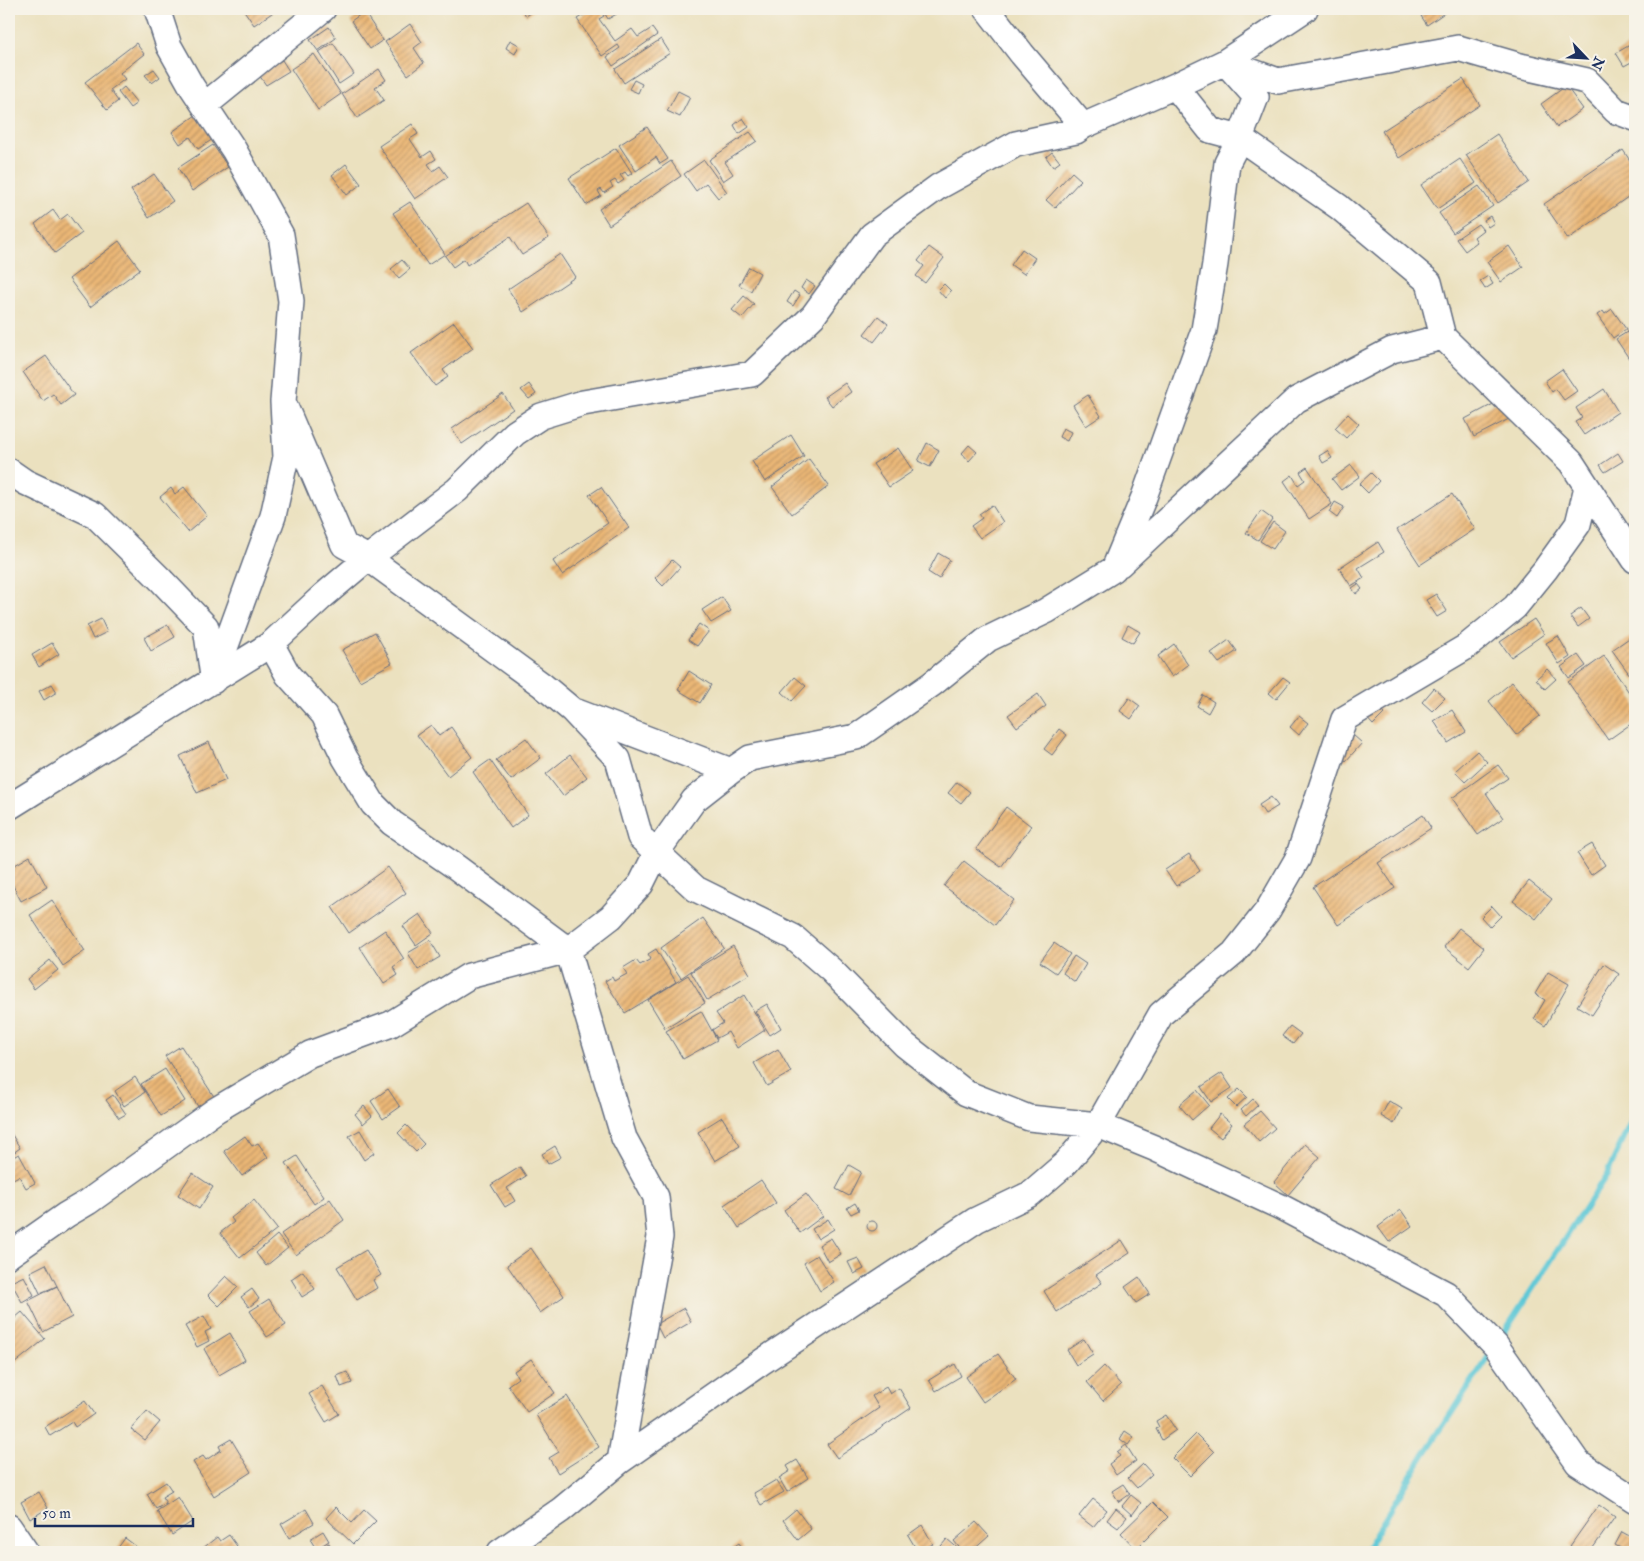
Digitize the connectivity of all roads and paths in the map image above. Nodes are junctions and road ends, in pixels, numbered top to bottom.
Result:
1 (158, 9) edge
2 (323, 9) edge
3 (987, 9) edge
4 (1304, 9) edge
5 (1225, 62) junction
6 (1175, 86) junction
7 (204, 105) junction
8 (1635, 118) edge
9 (1082, 126) junction
10 (1240, 138) junction
11 (1443, 337) junction
12 (283, 402) junction
13 (9, 471) edge
14 (1587, 487) junction
15 (368, 558) junction
16 (1635, 560) edge
17 (1114, 569) junction
18 (271, 644) junction
19 (214, 681) junction
20 (572, 710) junction
21 (731, 771) junction
22 (9, 807) edge
23 (657, 852) junction
24 (568, 950) junction
25 (1098, 1125) junction
26 (9, 1255) edge
27 (620, 1461) junction
28 (1635, 1500) edge
29 (9, 1527) edge
30 (26, 1552) edge
31 (500, 1552) edge

1 - 7 street
2 - 7 street
3 - 9 street
4 - 5 street
5 - 6 street
5 - 8 street
5 - 10 street
6 - 9 street
6 - 10 street
7 - 12 street
9 - 15 street
10 - 11 street
10 - 17 street
11 - 14 street
11 - 17 street
12 - 15 street
12 - 19 street
13 - 19 street
14 - 16 street
14 - 25 street
15 - 18 street
15 - 20 street
17 - 21 street
18 - 19 street
18 - 24 street
19 - 22 street
20 - 21 street
20 - 23 street
21 - 23 street
23 - 24 street
23 - 25 street
24 - 26 street
24 - 27 street
25 - 27 street
25 - 28 street
27 - 31 street
29 - 30 street

